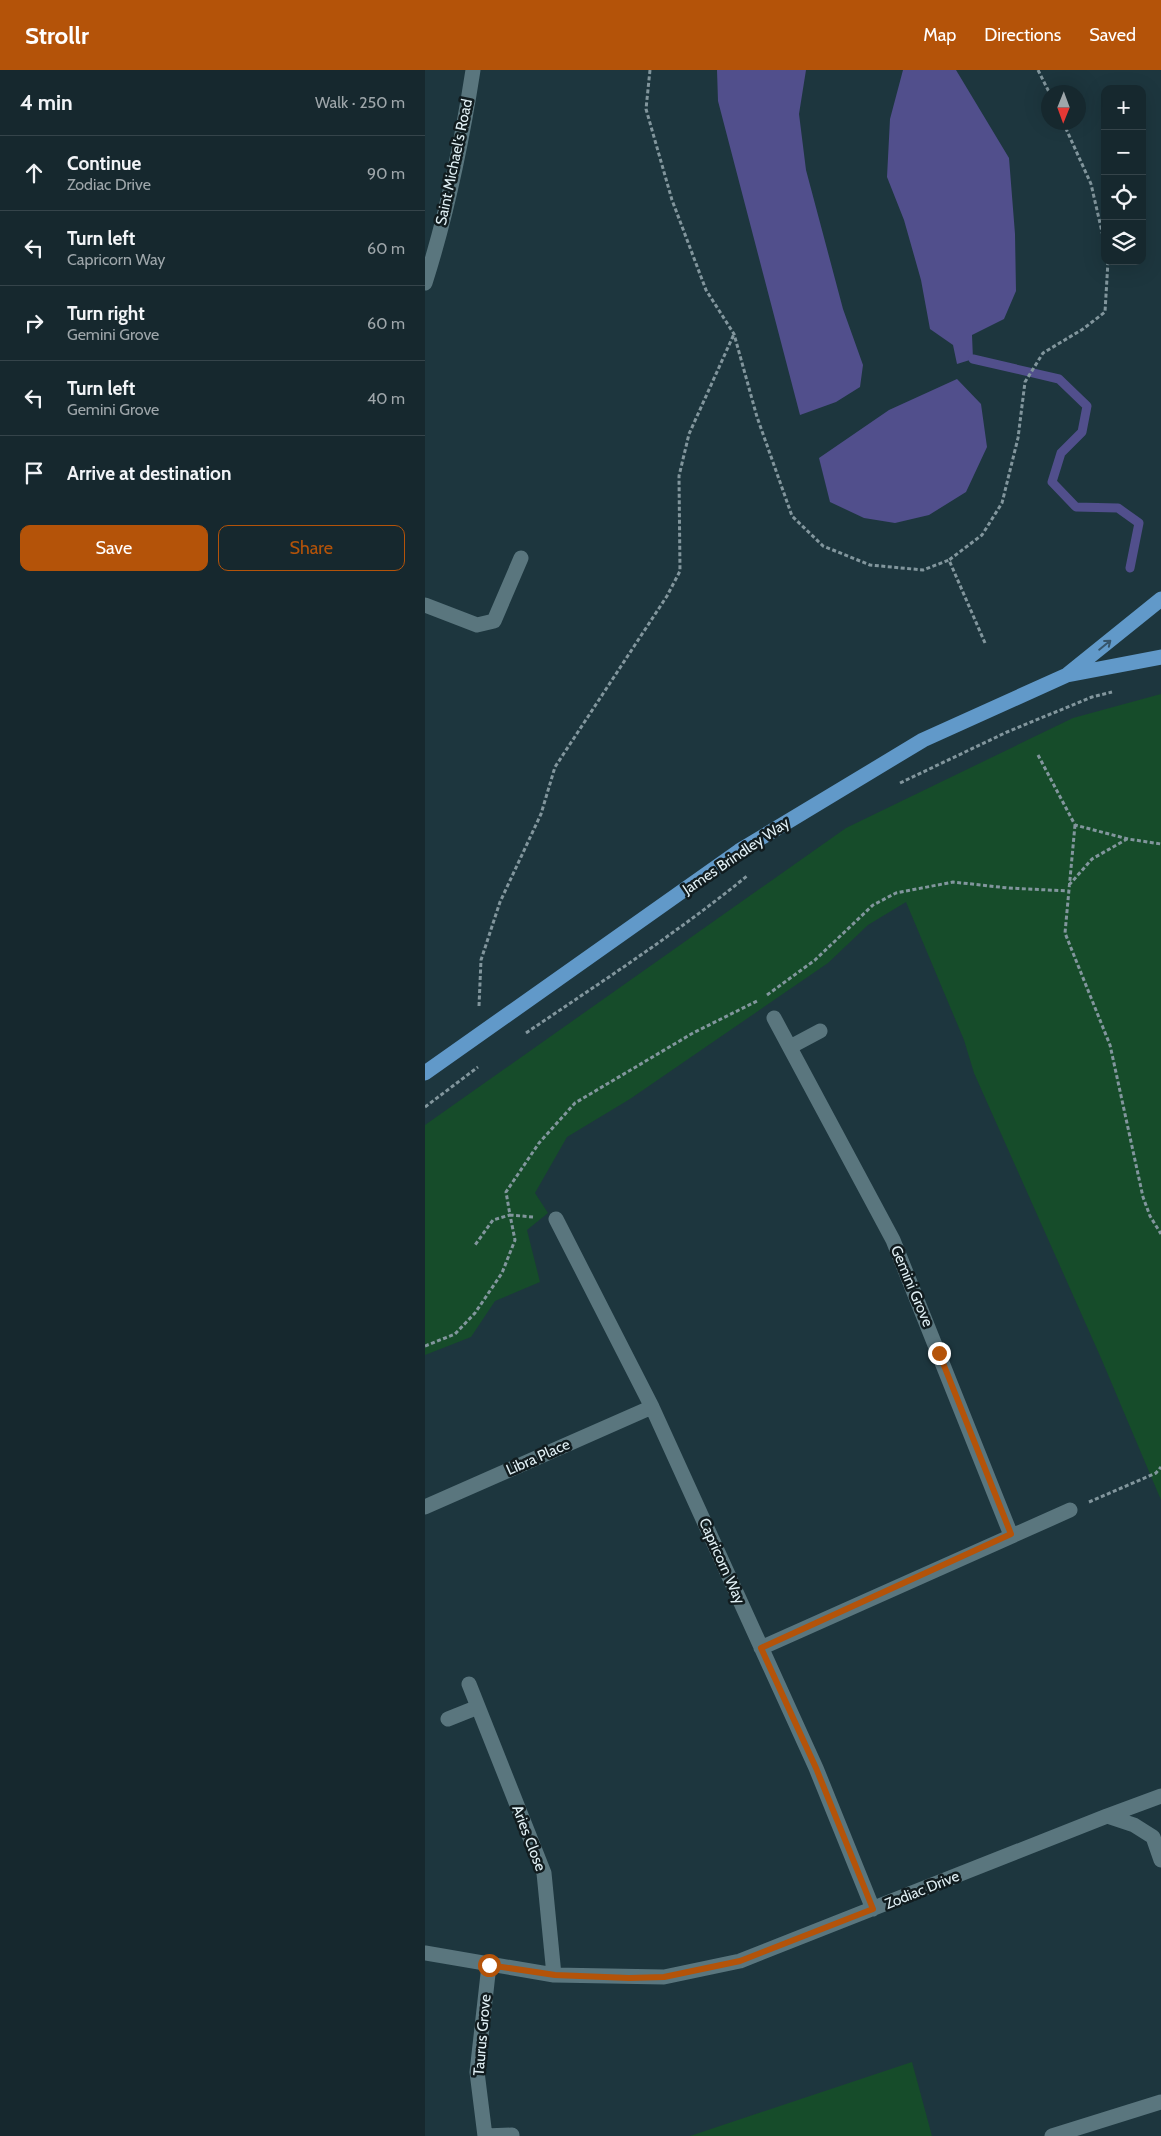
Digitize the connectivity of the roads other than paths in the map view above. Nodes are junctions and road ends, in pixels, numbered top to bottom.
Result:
1 (473, 70) edge
2 (429, 257) edge
3 (425, 283) edge
4 (521, 558) dead end
5 (1161, 599) edge
6 (425, 605) edge
7 (1161, 657) edge
8 (1067, 675) junction
9 (774, 1018) dead end
10 (820, 1030) dead end
11 (790, 1047) junction
12 (425, 1073) edge
13 (556, 1219) road end
14 (652, 1407) junction
15 (425, 1507) edge
16 (1070, 1510) road end
17 (1011, 1534) junction
18 (761, 1648) junction
19 (469, 1684) dead end
20 (478, 1707) junction
21 (448, 1720) dead end
22 (1161, 1796) edge
23 (1107, 1816) junction
24 (1161, 1860) edge
25 (873, 1909) junction
26 (425, 1953) edge
27 (489, 1965) junction
28 (555, 1975) junction
29 (1161, 2102) edge
30 (511, 2135) dead end
31 (485, 2136) edge
32 (1052, 2136) edge

1 - 2 street, Saint Michael's Road
2 - 3 street, Saint Michael's Road
4 - 6 street
8 -> 5 main road, James Brindley Way
7 - 8 main road, James Brindley Way
8 - 12 main road, James Brindley Way
9 - 11 street, Gemini Grove
10 - 11 street
11 - 17 street, Gemini Grove
13 - 14 street, Capricorn Way
14 - 15 street, Libra Place
14 - 18 street, Capricorn Way
16 - 17 street
17 - 18 street
18 - 25 street, Capricorn Way
19 - 20 street, Aries Close
20 - 21 street
20 - 28 street, Aries Close
22 - 23 street, Zodiac Drive
23 - 24 street
23 - 25 street, Zodiac Drive
25 - 28 street, Zodiac Drive
26 - 27 street, Zodiac Drive
27 - 28 street, Zodiac Drive
27 - 31 street, Taurus Grove
29 - 32 street
30 - 31 street, Taurus Grove

